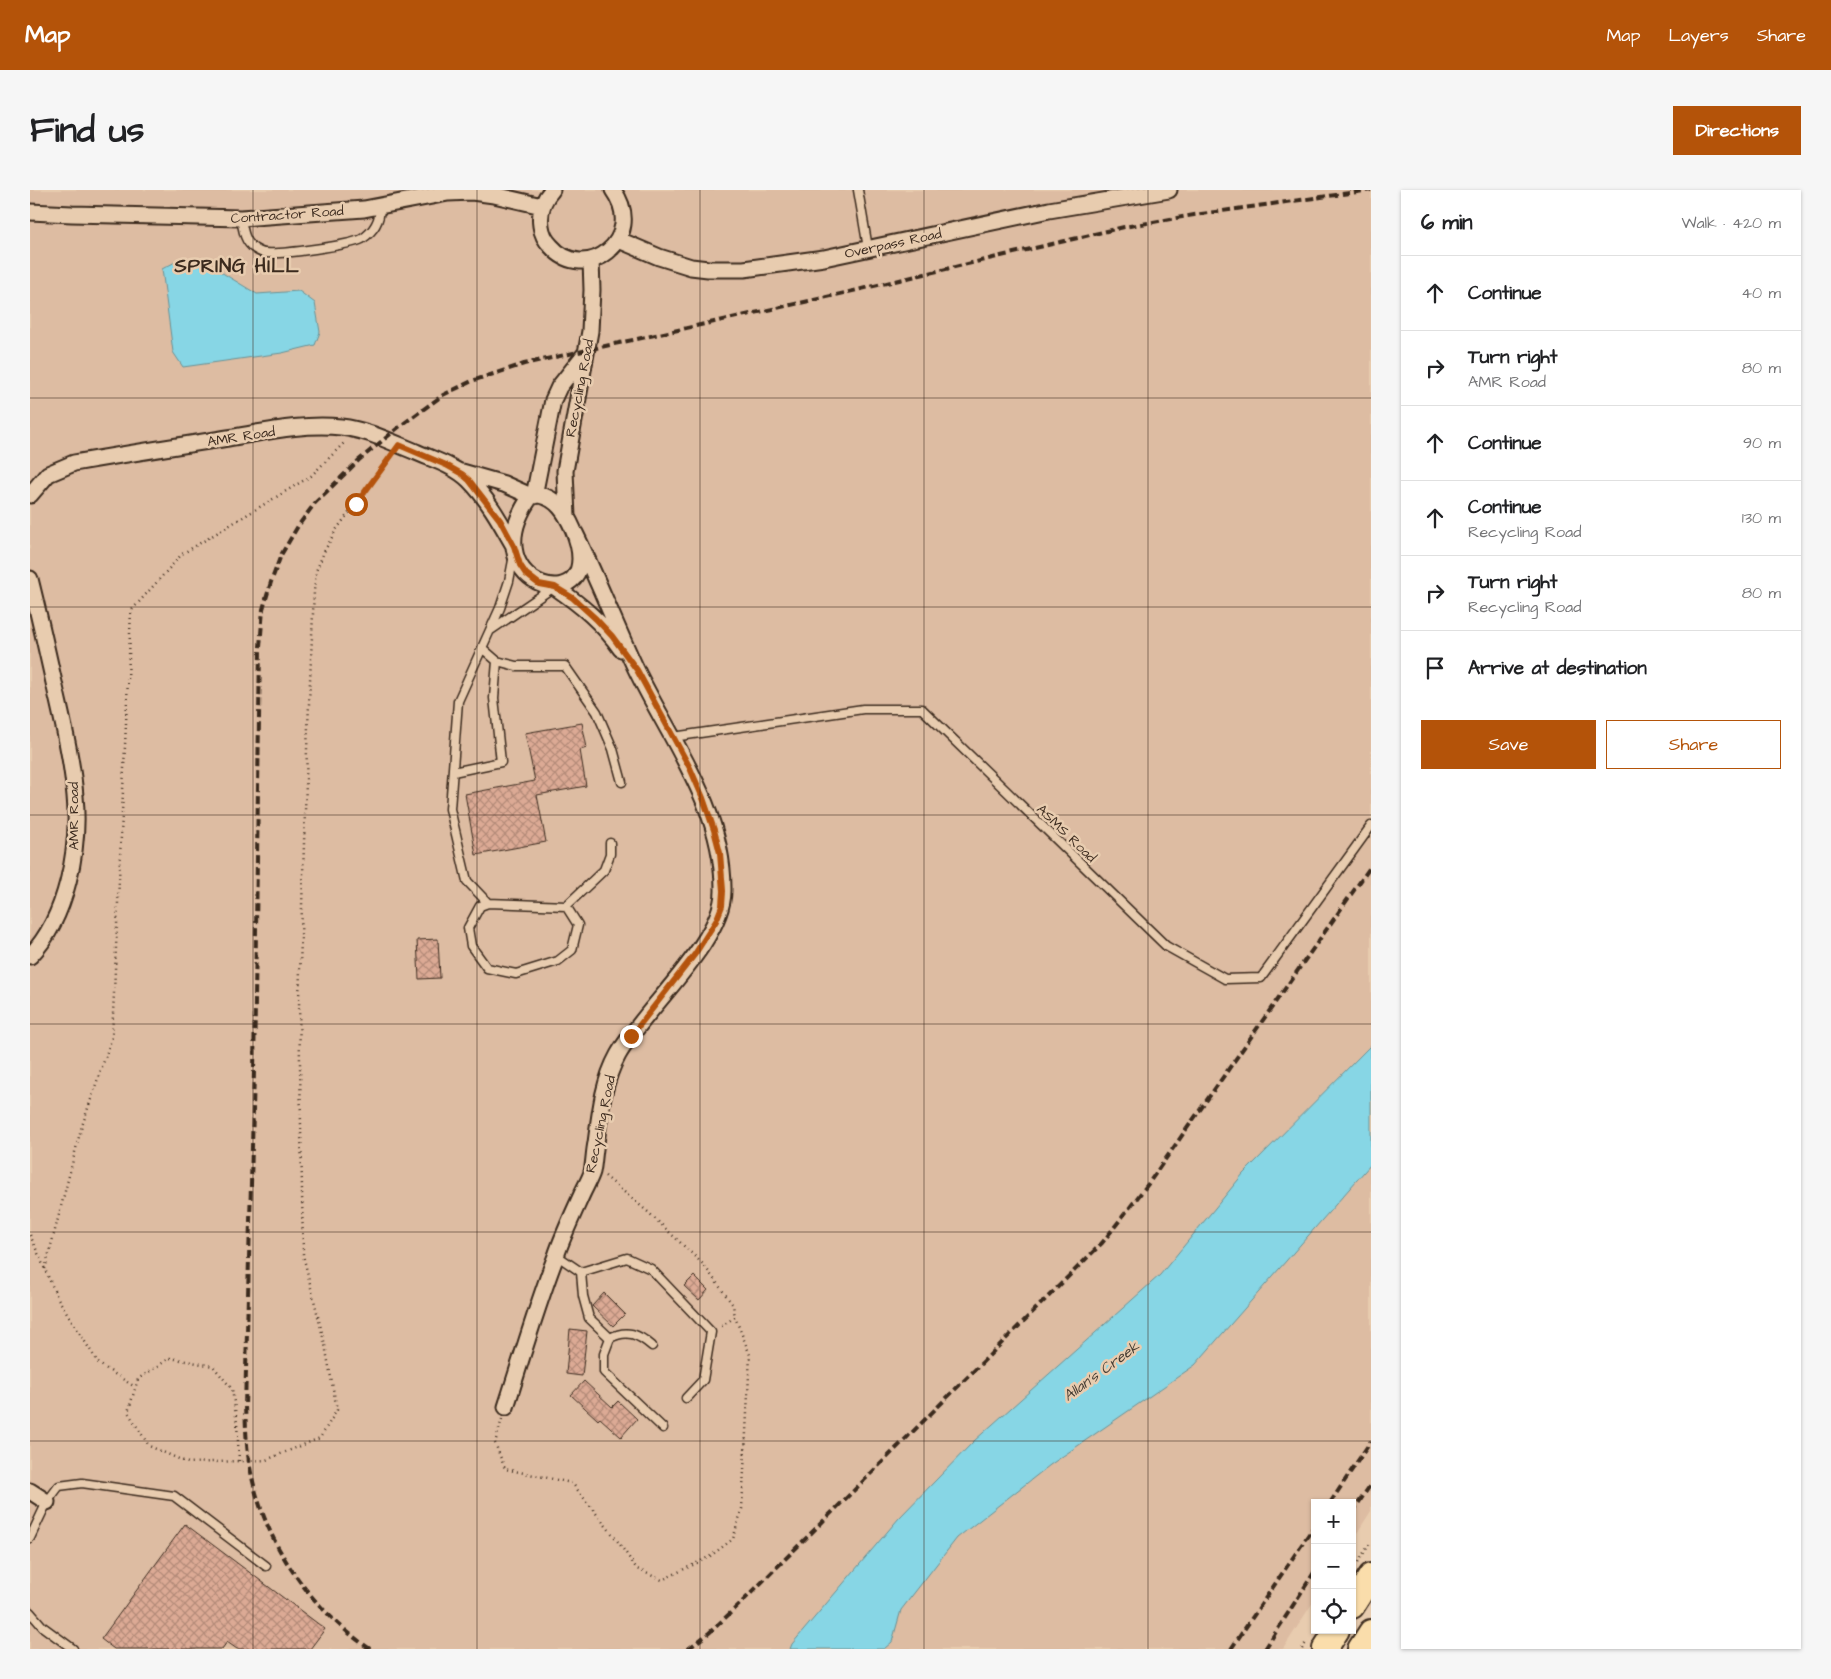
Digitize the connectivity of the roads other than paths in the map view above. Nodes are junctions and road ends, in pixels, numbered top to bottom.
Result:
1 (552, 190) edge
2 (858, 190) edge
3 (1169, 190) edge
4 (472, 191) edge
5 (618, 193) edge
6 (542, 206) junction
7 (380, 207) junction
8 (30, 212) edge
9 (241, 218) junction
10 (619, 240) junction
11 (868, 248) junction
12 (591, 260) junction
13 (588, 350) junction
14 (456, 470) junction
15 (30, 495) edge
16 (532, 496) junction
17 (567, 516) junction
18 (575, 533) junction
19 (514, 549) junction
20 (30, 580) edge
21 (554, 587) junction
22 (490, 631) junction
23 (482, 648) junction
24 (497, 661) junction
25 (637, 670) junction
26 (673, 737) junction
27 (453, 772) junction
28 (622, 782) dead end
29 (1371, 826) edge
30 (610, 844) dead end
31 (488, 903) junction
32 (566, 906) junction
33 (30, 956) edge
34 (556, 1255) junction
35 (581, 1272) junction
36 (610, 1338) junction
37 (652, 1346) dead end
38 (686, 1398) dead end
39 (506, 1407) road end
40 (663, 1428) dead end
41 (30, 1491) edge
42 (47, 1502) junction
43 (30, 1538) edge
44 (266, 1566) dead end
45 (1367, 1576) edge
46 (1356, 1598) edge
47 (30, 1612) edge
48 (1371, 1632) edge
49 (1334, 1634) edge
50 (73, 1649) edge
51 (1325, 1649) edge
52 (1360, 1649) edge

1 - 6 street
2 - 11 lane
3 - 11 street, Overpass Road
4 - 6 street, Contractor Road
4 - 7 street, Contractor Road
5 - 10 street
6 - 12 street
7 - 9 street, Contractor Road
7 - 9 lane
8 - 9 street, Contractor Road
10 - 11 street, Overpass Road
10 - 12 street
12 - 13 street, Recycling Road
13 - 16 street
13 - 17 street, Recycling Road
14 - 15 street, AMR Road
14 - 16 street, AMR Road
14 - 19 street, AMR Road
16 - 17 street
16 - 19 street
17 - 18 street
18 - 21 street
18 - 25 street, Recycling Road
19 - 21 street
19 - 22 lane
20 - 33 street, AMR Road
21 - 22 lane
21 - 25 street
22 - 23 lane
23 - 24 lane
23 - 27 lane
24 - 27 lane
24 - 28 lane
25 - 26 street, Recycling Road
26 - 29 lane, ASMS Road
26 - 34 street, Recycling Road
27 - 31 lane
30 - 32 lane
31 - 32 lane
31 - 32 lane
34 - 35 lane
34 - 39 street, Recycling Road
35 - 36 lane
35 - 38 lane
36 - 37 lane
36 - 40 lane
41 - 42 street
42 - 43 lane
42 - 44 lane
45 - 46 main road
47 - 50 lane
48 - 52 main road
49 - 51 main road

